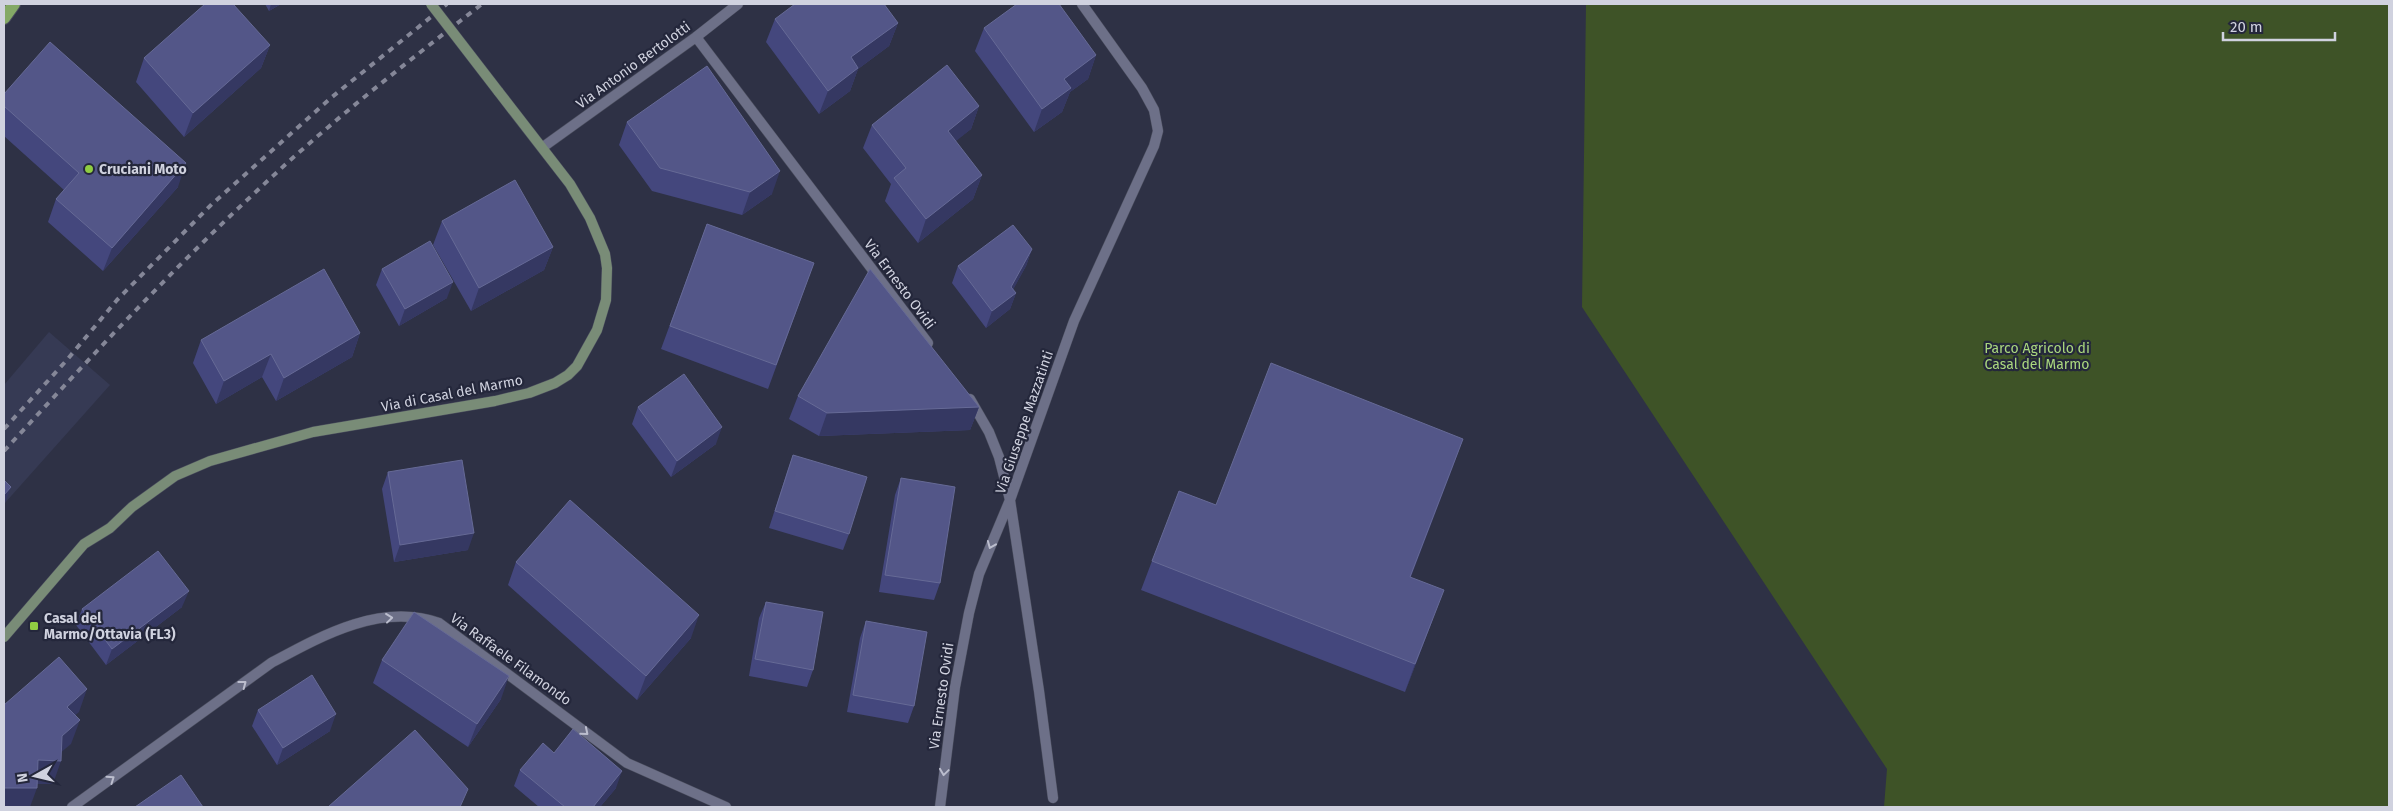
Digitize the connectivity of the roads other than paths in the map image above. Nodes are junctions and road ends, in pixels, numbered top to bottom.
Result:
1 (14, 4) edge
2 (431, 4) edge
3 (738, 4) edge
4 (1082, 4) edge
5 (4, 18) edge
6 (696, 37) junction
7 (543, 147) junction
8 (937, 355) edge
9 (966, 394) edge
10 (1010, 500) junction
11 (4, 637) edge
12 (1053, 798) dead end
13 (72, 807) edge
14 (726, 807) edge
15 (940, 807) edge

1 - 5 main road
2 - 7 main road, Via di Casal del Marmo, bridge
3 - 6 street, Via Antonio Bertolotti
4 - 10 street, Via Giuseppe Mazzatinti
6 - 7 street, Via Antonio Bertolotti
6 - 8 street, Via Ernesto Ovidi
7 - 11 main road, Via di Casal del Marmo
9 - 10 street
10 - 12 street, Via Giuseppe Mazzatinti
10 -> 15 street, Via Ernesto Ovidi
13 -> 14 street, Via Raffaele Filamondo

